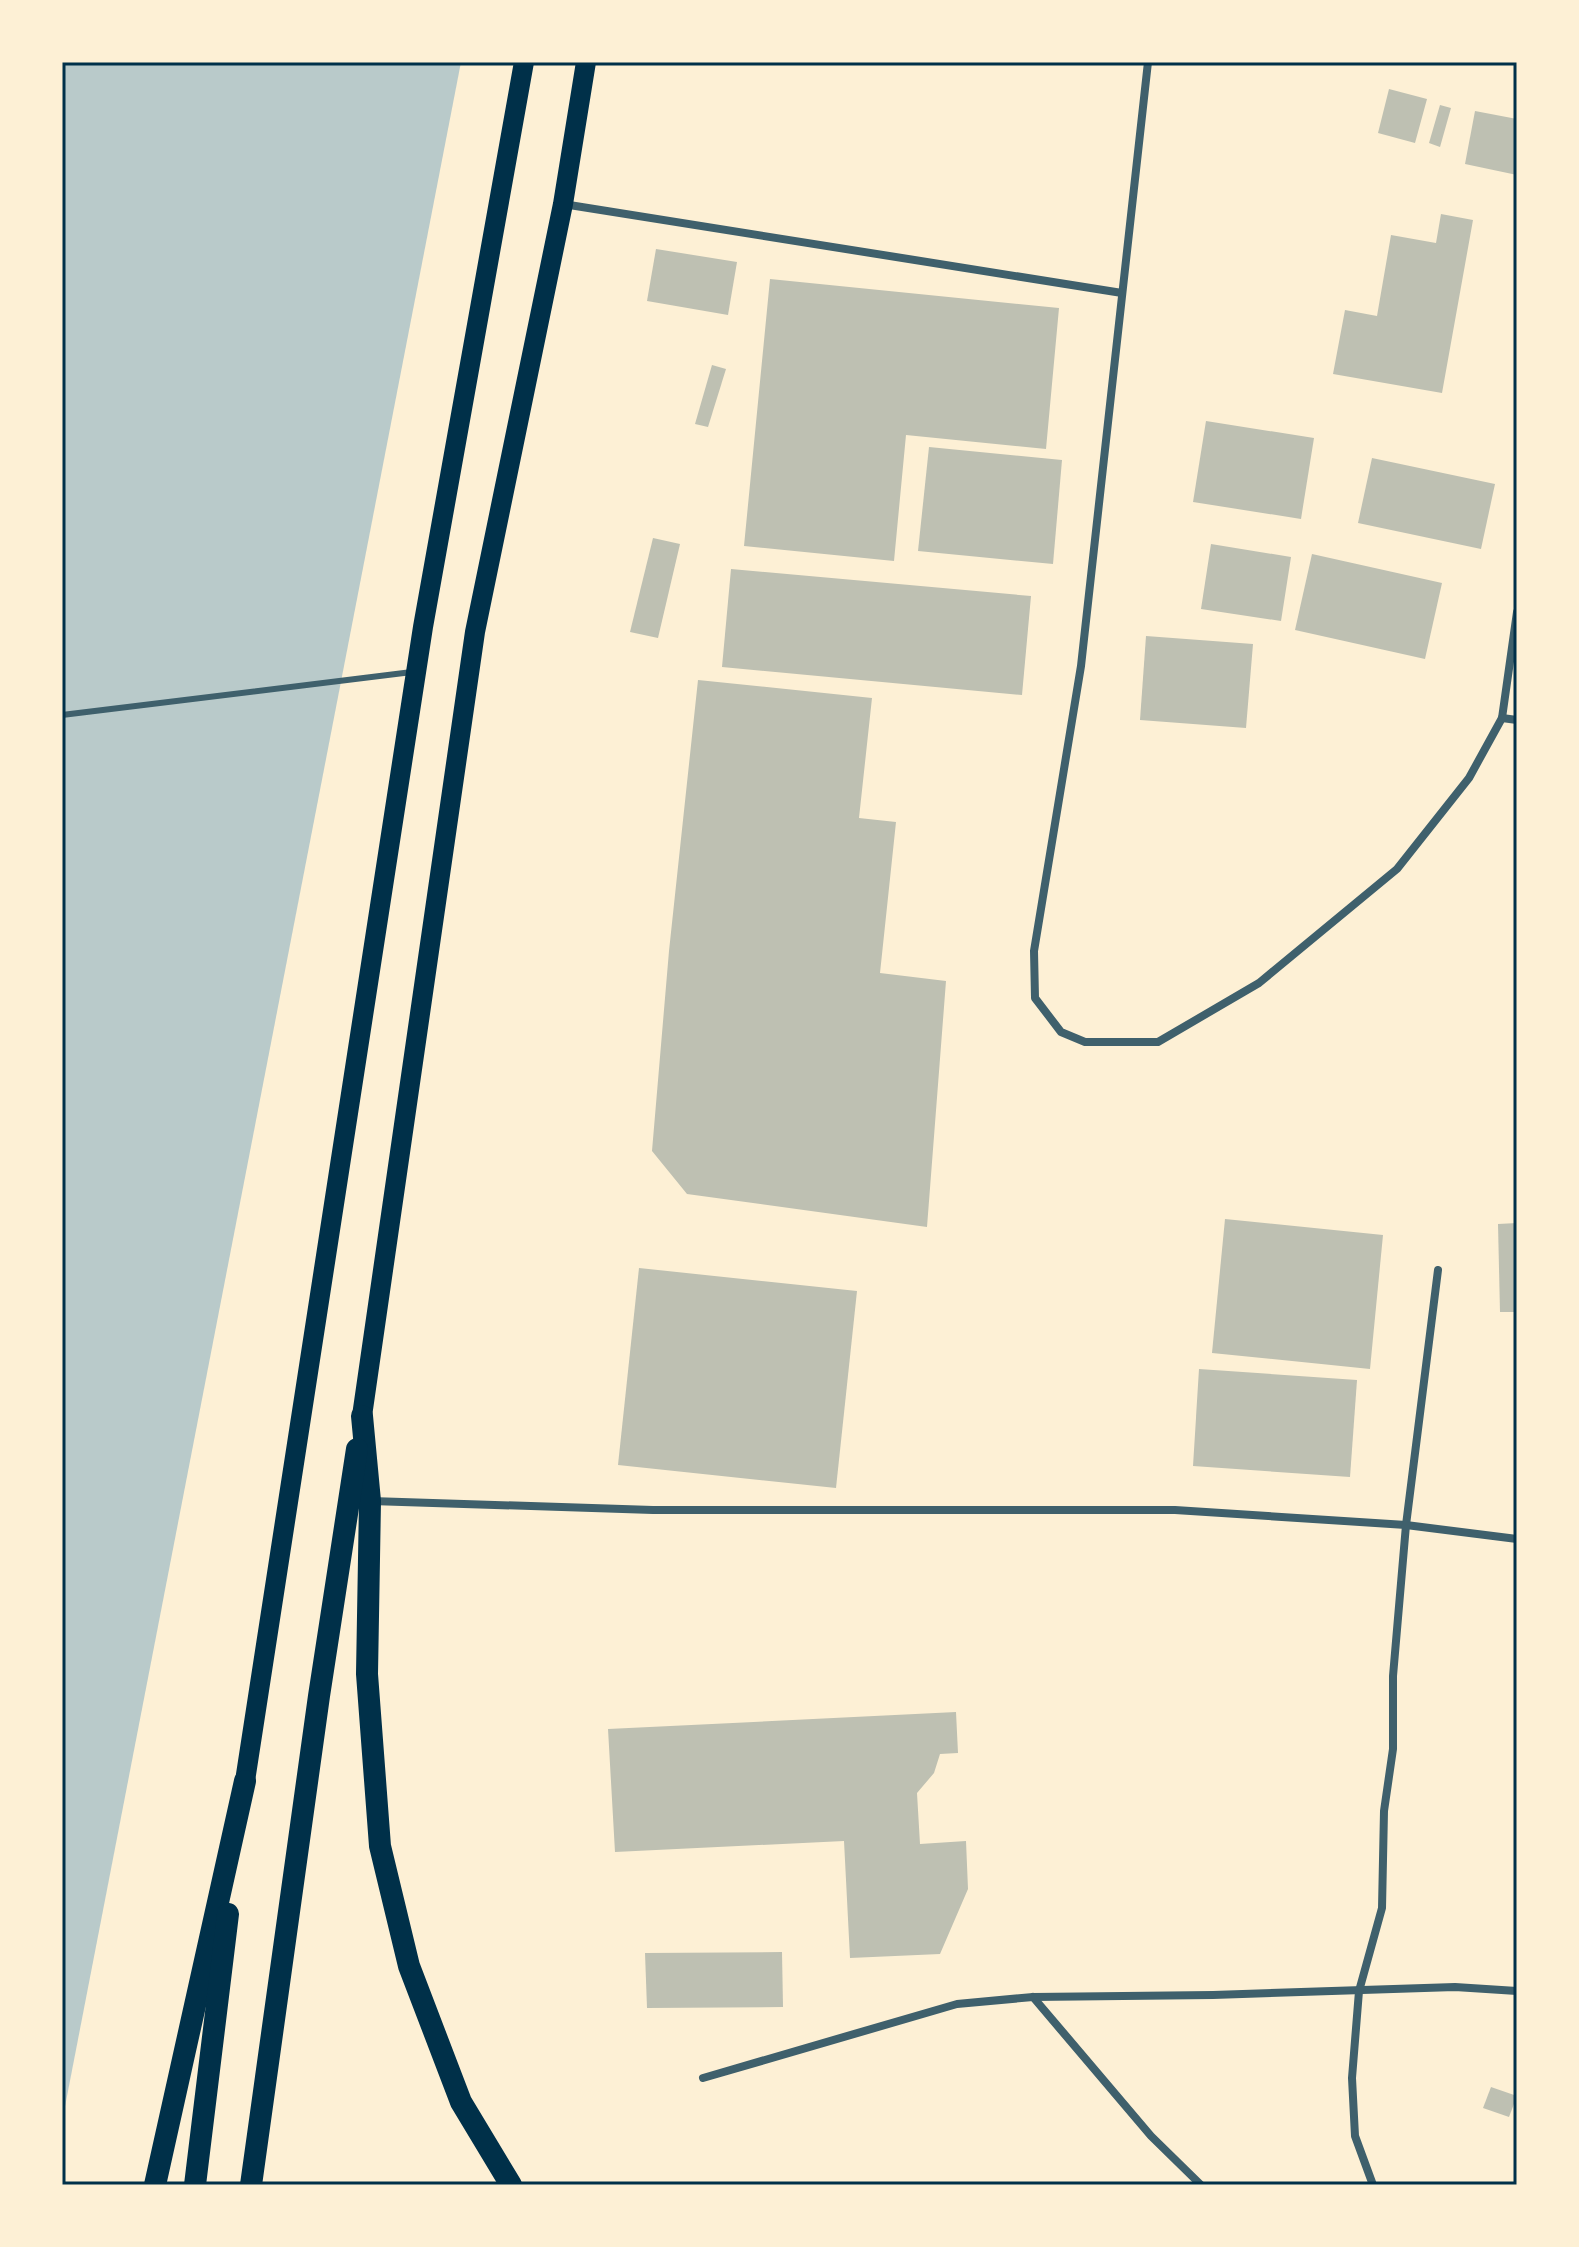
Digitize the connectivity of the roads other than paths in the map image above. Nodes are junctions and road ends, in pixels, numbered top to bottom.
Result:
1 (524, 62) edge
2 (586, 62) edge
3 (1148, 62) edge
4 (563, 204) junction
5 (1122, 293) junction
6 (1517, 612) edge
7 (416, 672) junction
8 (62, 715) edge
9 (1502, 718) junction
10 (1517, 720) edge
11 (1438, 1270) dead end
12 (362, 1416) junction
13 (370, 1501) junction
14 (1406, 1525) junction
15 (1517, 1539) edge
16 (245, 1781) junction
17 (1359, 1991) junction
18 (1517, 1991) edge
19 (1033, 1997) junction
20 (703, 2078) dead end
21 (155, 2185) edge
22 (195, 2185) edge
23 (251, 2185) edge
24 (511, 2185) edge
25 (1201, 2185) edge
26 (1373, 2185) edge

1 - 7 main road
2 - 4 main road
3 - 5 street
4 - 5 street
4 - 12 main road
5 - 9 street
6 - 9 street
7 - 8 lane
7 - 16 main road
9 - 10 street
11 - 14 street
12 - 13 highway
12 - 23 highway
13 - 14 street
13 - 24 highway
14 - 15 street
14 - 17 street
16 - 21 highway
16 - 22 highway
17 - 18 street
17 - 19 street
17 - 26 street
19 - 20 street
19 - 25 street

